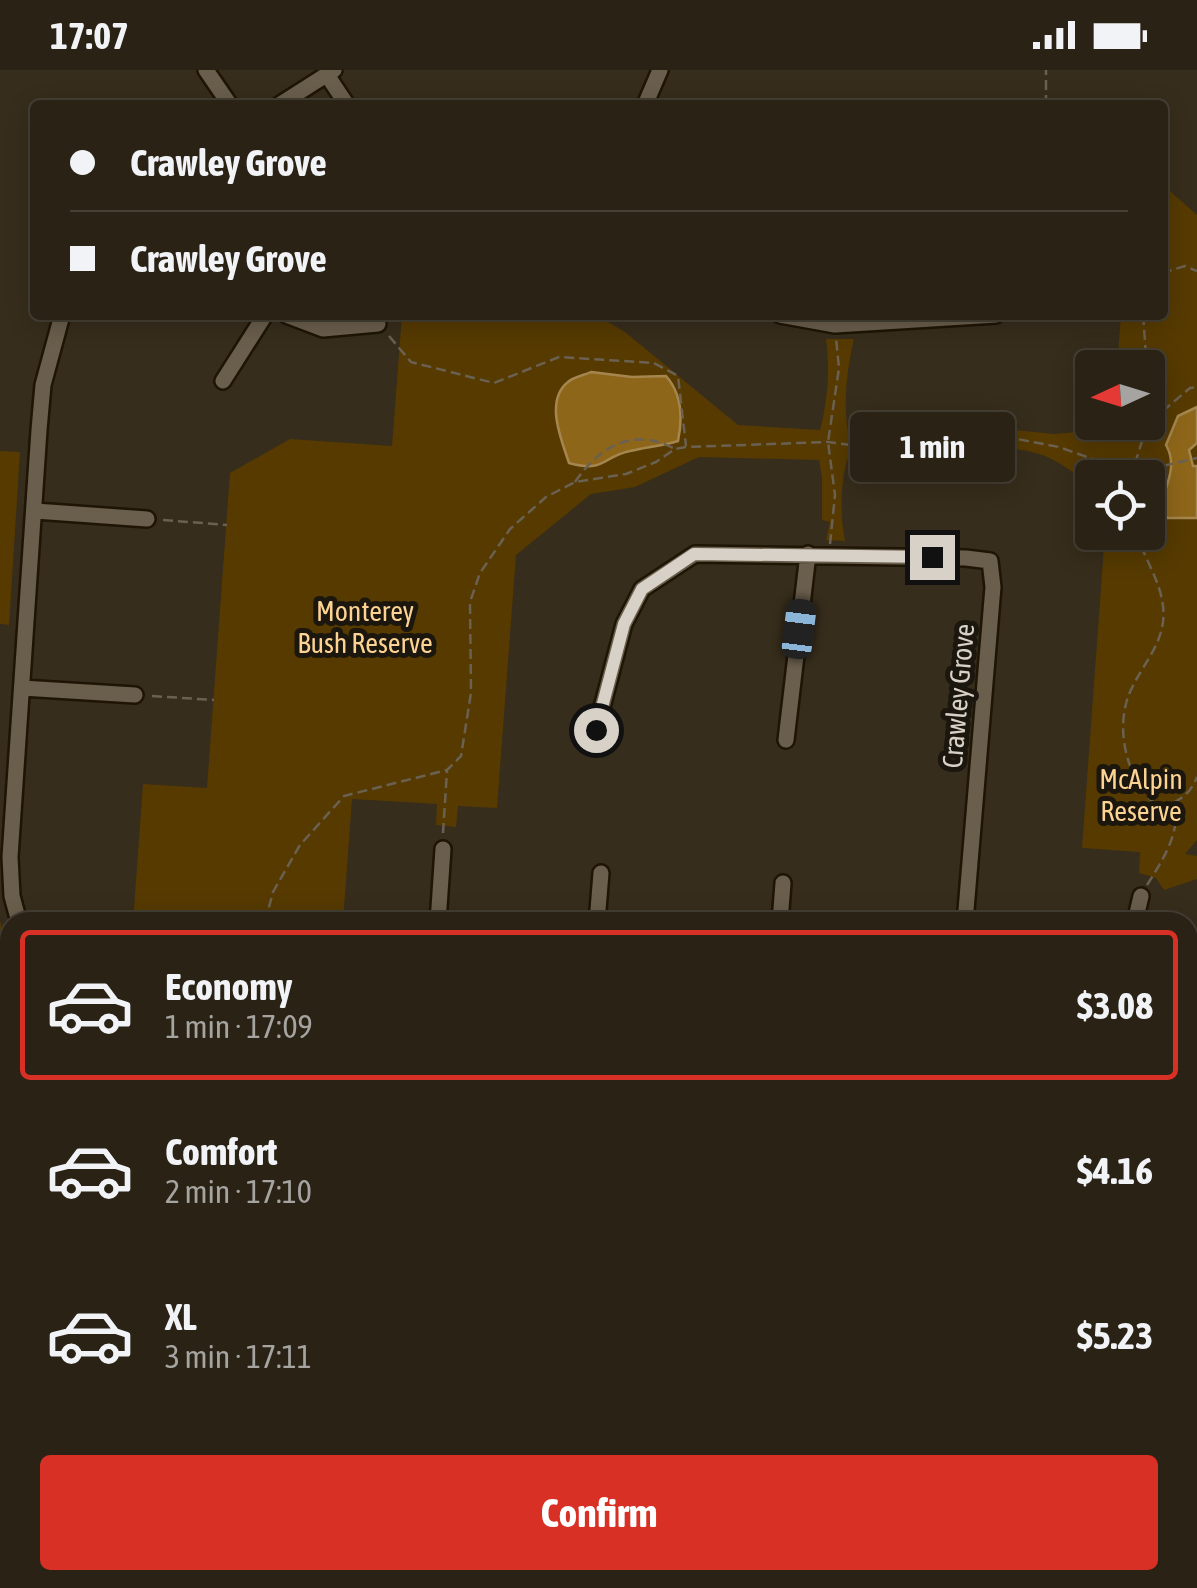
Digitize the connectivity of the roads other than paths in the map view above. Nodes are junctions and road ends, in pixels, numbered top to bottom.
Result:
1 (206, 70) edge
2 (660, 70) edge
3 (330, 72) edge
4 (227, 100) edge
5 (287, 100) edge
6 (344, 100) edge
7 (647, 100) edge
8 (61, 320) edge
9 (262, 320) edge
10 (299, 320) edge
11 (807, 320) edge
12 (915, 320) edge
13 (378, 324) road end
14 (223, 380) dead end
15 (35, 511) junction
16 (147, 519) road end
17 (808, 554) junction
18 (22, 688) junction
19 (135, 695) road end
20 (596, 730) dead end
21 (786, 740) dead end
22 (443, 849) road end
23 (600, 873) dead end
24 (782, 883) dead end
25 (1141, 896) road end
26 (16, 912) edge
27 (439, 912) edge
28 (598, 912) edge
29 (781, 912) edge
30 (966, 912) edge
31 (1137, 912) edge

1 - 4 street
2 - 7 street
3 - 5 street
3 - 6 street
8 - 15 street
9 - 14 street
10 - 13 street
11 - 12 street
15 - 16 street
15 - 18 street
17 - 20 street, Crawley Grove
17 - 21 street
17 - 30 street, Crawley Grove
18 - 19 street
18 - 26 street
22 - 27 street
23 - 28 street
24 - 29 street
25 - 31 street

